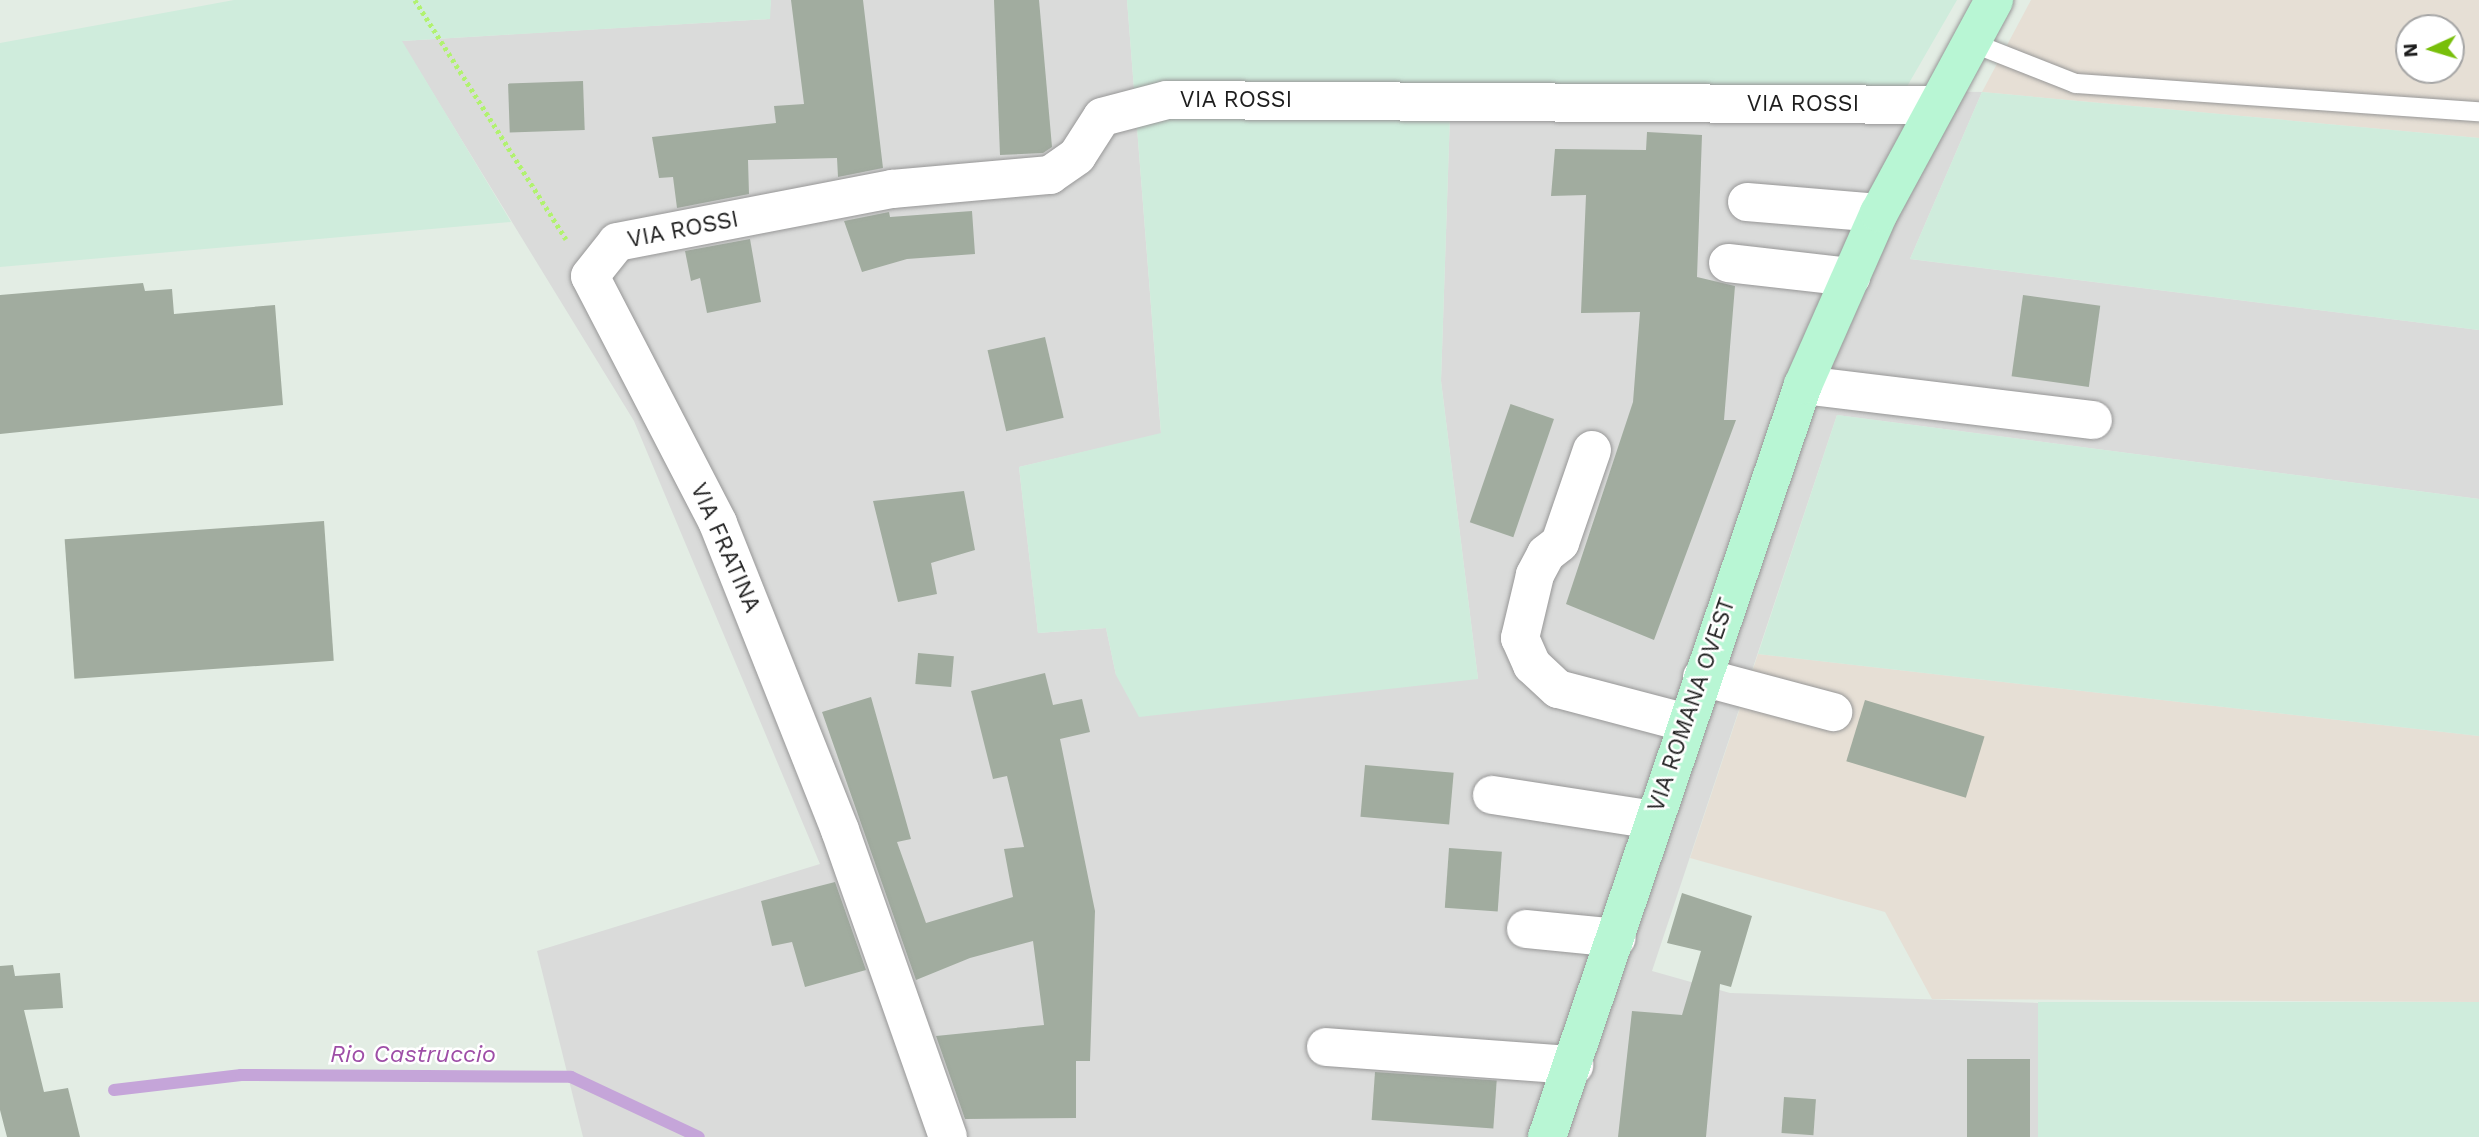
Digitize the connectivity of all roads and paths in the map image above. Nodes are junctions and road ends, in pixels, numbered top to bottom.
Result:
1 (415, 0) edge
2 (1994, 0) edge
3 (1971, 42) junction
4 (1934, 105) junction
5 (2479, 111) edge
6 (1747, 202) dead end
7 (1879, 213) junction
8 (1728, 263) dead end
9 (590, 276) junction
10 (1851, 277) junction
11 (1803, 385) junction
12 (2093, 420) dead end
13 (1592, 450) dead end
14 (1702, 677) junction
15 (1833, 712) dead end
16 (1687, 723) junction
17 (1492, 795) dead end
18 (1653, 820) junction
19 (1526, 929) dead end
20 (1617, 938) junction
21 (1326, 1047) dead end
22 (1574, 1065) junction
23 (948, 1137) edge
24 (1547, 1137) edge

1 - 9 path
2 - 3 street, VIA ROMANA OVEST
3 - 4 street, VIA ROMANA OVEST
3 - 5 lane
4 - 7 street, VIA ROMANA OVEST
4 - 9 street, VIA ROSSI
6 - 7 street
7 - 10 street, VIA ROMANA OVEST
8 - 10 street
9 - 23 street, VIA FRATINA
10 - 11 street, VIA ROMANA OVEST
11 - 12 street
11 - 14 street, VIA ROMANA OVEST
13 - 16 street
14 - 15 street
14 - 16 street, VIA ROMANA OVEST
16 - 18 street, VIA ROMANA OVEST
17 - 18 street
18 - 20 street, VIA ROMANA OVEST
19 - 20 street
20 - 22 street, VIA ROMANA OVEST
21 - 22 street
22 - 24 street, VIA ROMANA OVEST

